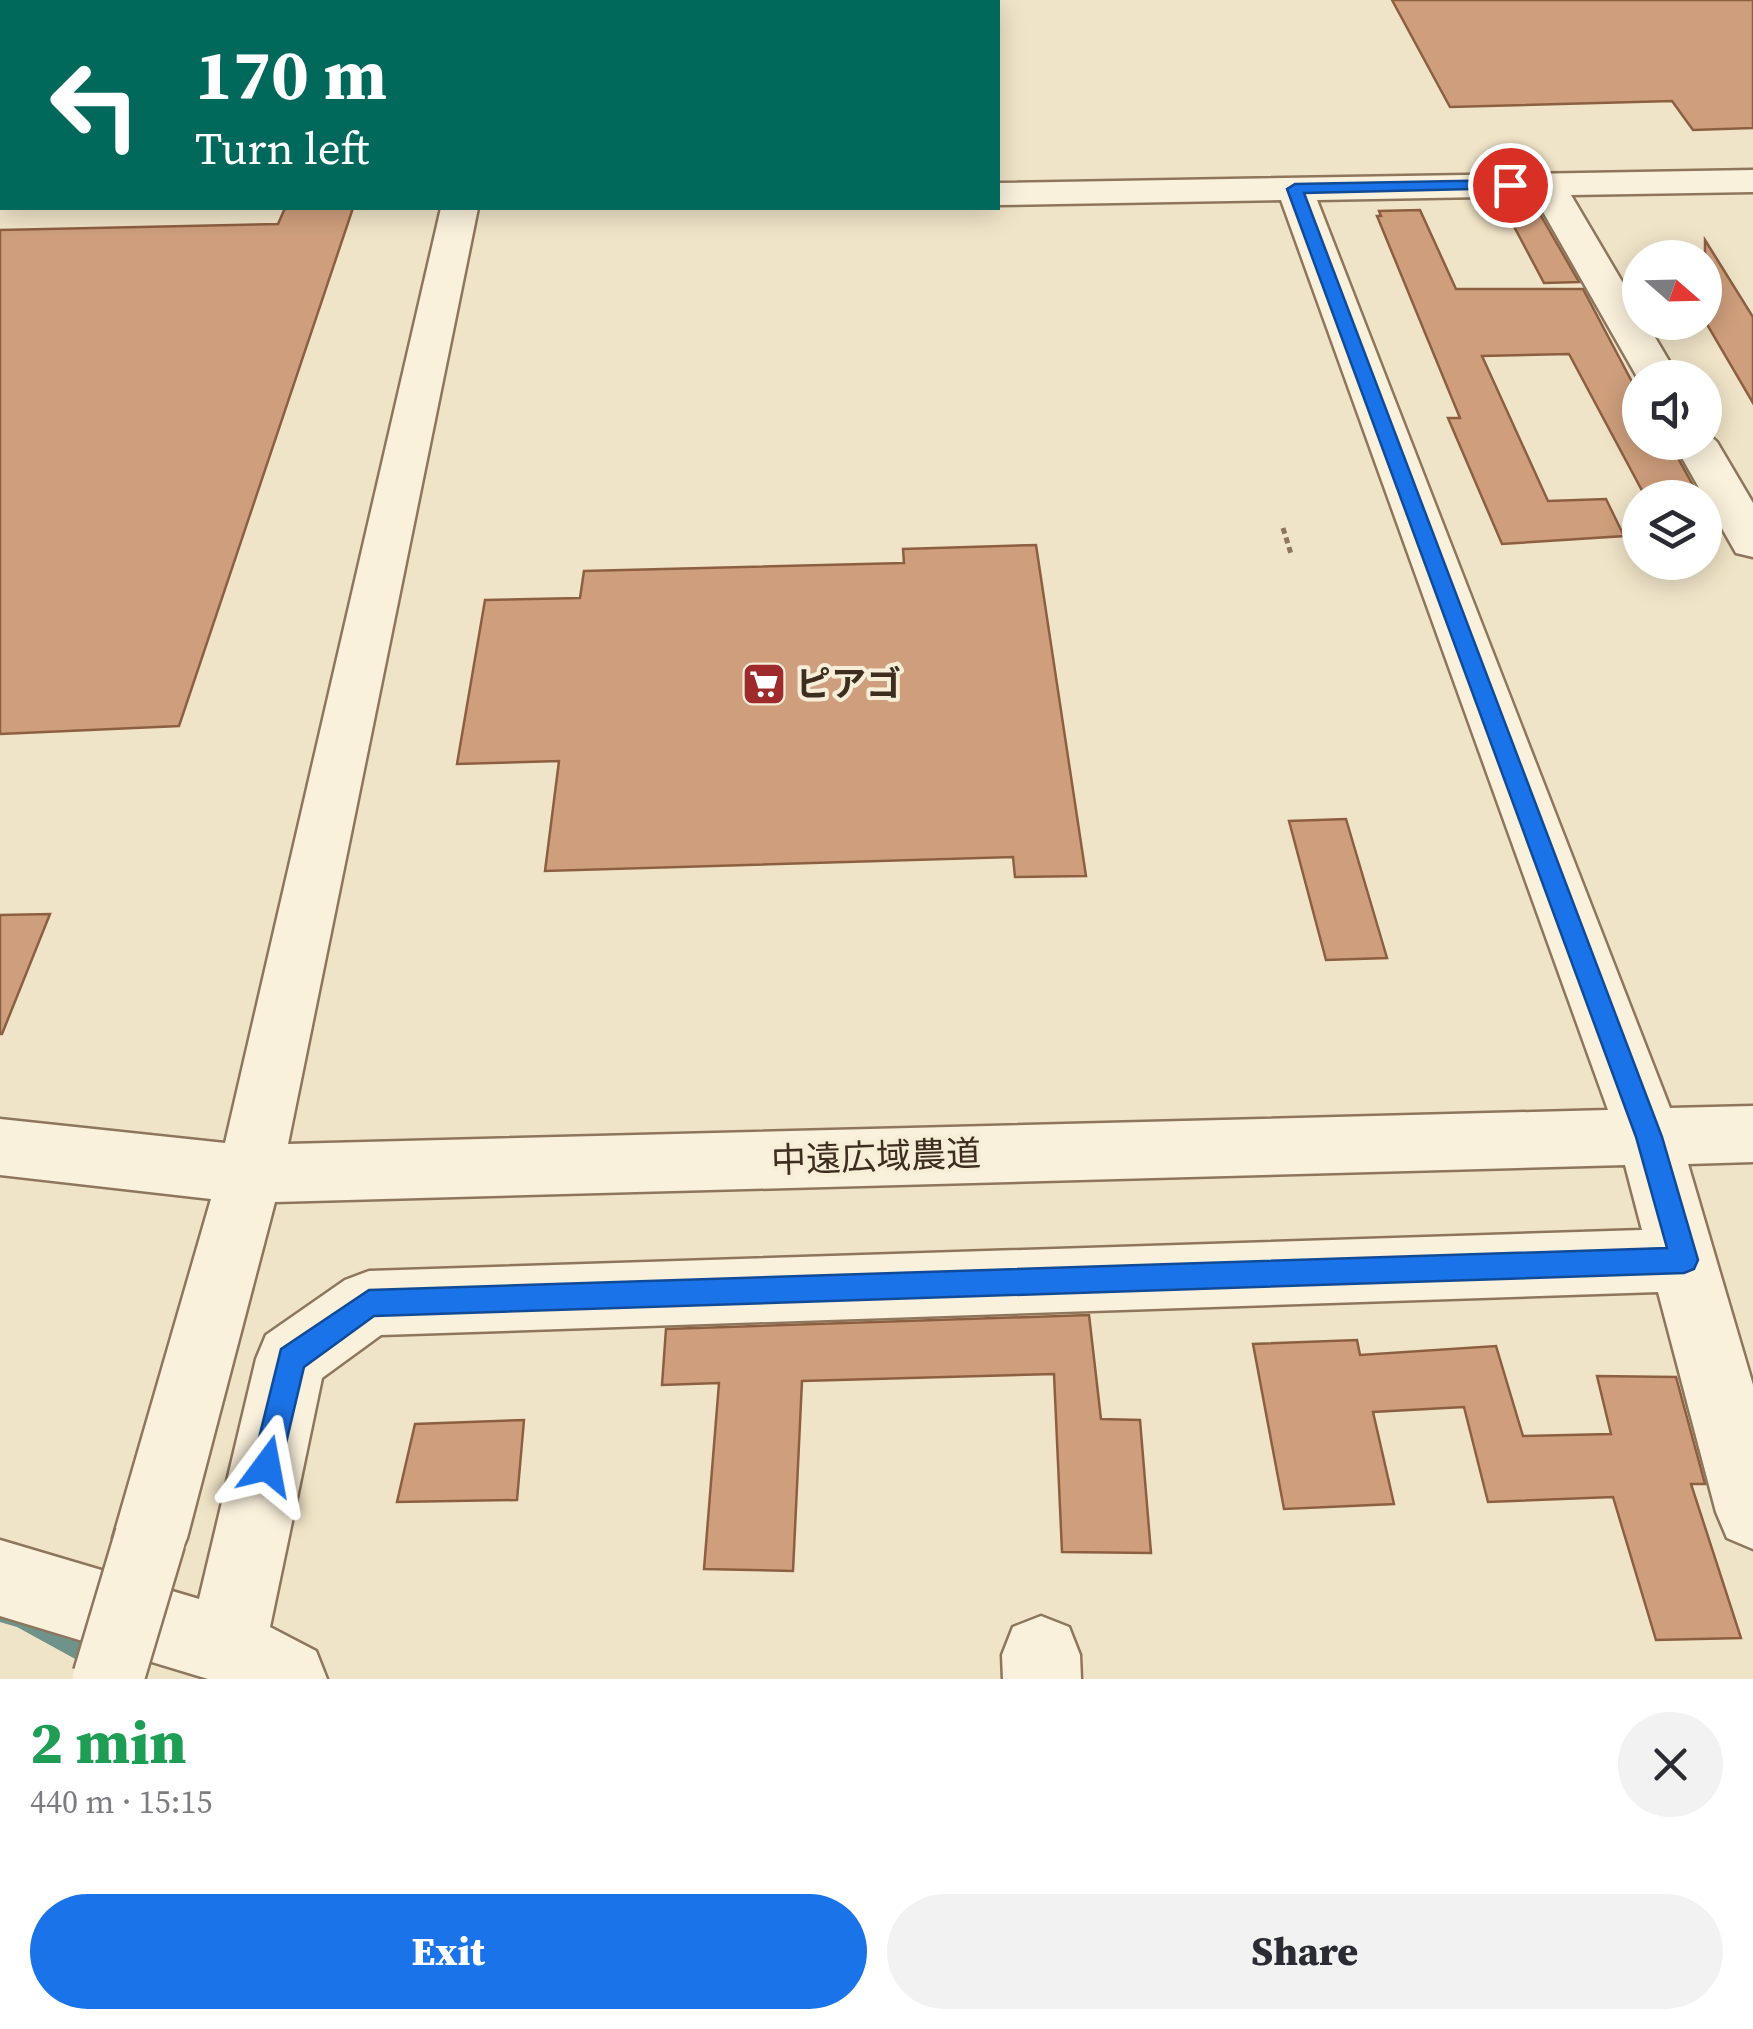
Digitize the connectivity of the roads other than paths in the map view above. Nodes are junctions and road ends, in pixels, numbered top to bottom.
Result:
1 (1753, 181) edge
2 (1546, 184) junction
3 (1295, 189) junction
4 (1000, 194) edge
5 (460, 210) edge
6 (1648, 360) edge
7 (1705, 460) edge
8 (1752, 540) edge
9 (1753, 1134) edge
10 (1649, 1137) junction
11 (0, 1147) edge
12 (250, 1174) junction
13 (1684, 1260) junction
14 (1753, 1512) edge
15 (0, 1578) edge
16 (258, 1662) edge
17 (108, 1679) edge

1 - 2 street
2 - 3 street
2 - 6 street
3 - 4 street
3 - 10 street
5 - 12 street
7 - 8 street
9 - 10 street, 中遠広域農道
10 - 12 street, 中遠広域農道
10 - 13 street
11 - 12 street, 中遠広域農道
12 - 17 street, bridge
13 - 14 street
13 - 16 street
15 - 16 street

